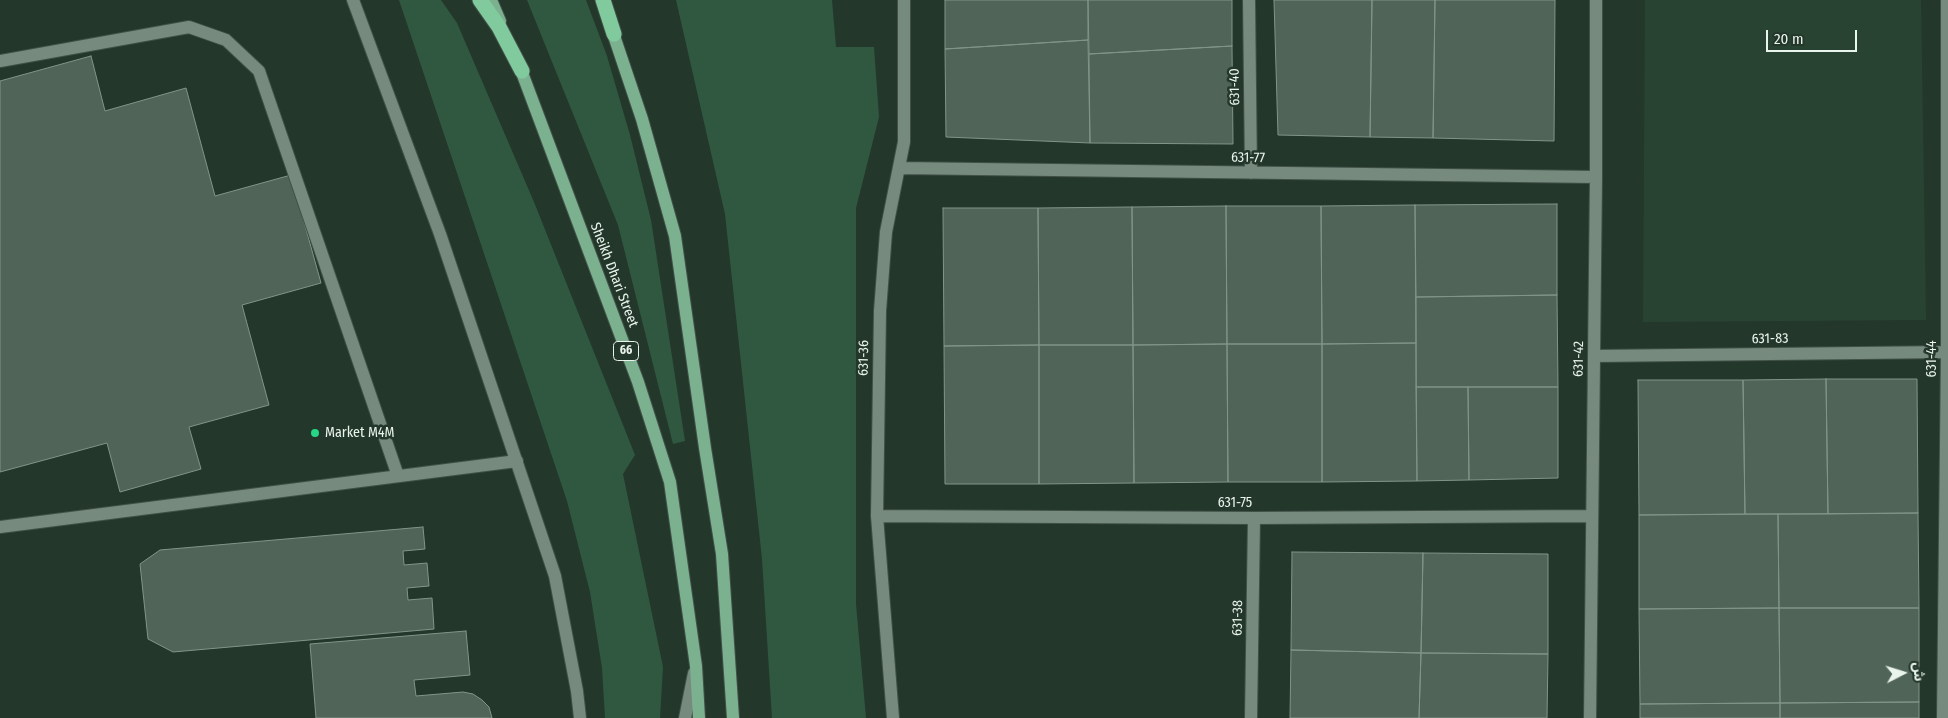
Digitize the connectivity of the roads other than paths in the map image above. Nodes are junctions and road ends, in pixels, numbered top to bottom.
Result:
1 (352, 0) edge
2 (480, 0) edge
3 (491, 0) edge
4 (602, 0) edge
5 (904, 0) edge
6 (1249, 0) edge
7 (1596, 0) edge
8 (1948, 0) edge
9 (614, 34) joint
10 (0, 61) edge
11 (522, 71) junction
12 (1948, 103) edge
13 (898, 168) junction
14 (1251, 174) junction
15 (1596, 177) junction
16 (1947, 352) edge
17 (1594, 356) junction
18 (517, 461) junction
19 (398, 476) junction
20 (877, 516) junction
21 (1592, 516) junction
22 (1254, 518) junction
23 (0, 527) edge
24 (696, 666) junction
25 (580, 718) edge
26 (685, 718) edge
27 (698, 718) edge
28 (734, 718) edge
29 (893, 718) edge
30 (1251, 718) edge
31 (1590, 718) edge
32 (1943, 718) edge

1 - 18 street
2 - 11 highway
3 - 11 main road, Sheikh Dhari Street / 66
4 - 9 highway
5 - 13 street, 631-36
6 - 14 street, 631-40
7 - 15 street, 631-42
8 - 12 street, 631-44
9 - 28 main road
10 - 19 street
11 - 24 main road, Sheikh Dhari Street / 66
12 - 16 street, 631-44
13 - 14 street, 631-77
13 - 20 street, 631-36
14 - 15 street, 631-77
15 - 17 street, 631-42
16 - 17 street, 631-83
16 - 32 street, 631-44
17 - 21 street, 631-42
18 - 19 street
18 - 25 street
19 - 23 street
20 - 22 street, 631-75
20 - 29 street, 631-36
21 - 22 street, 631-75
21 - 31 street, 631-42
22 - 30 street, 631-38
24 - 26 street
24 - 27 main road, Sheikh Dhari Street / 66

